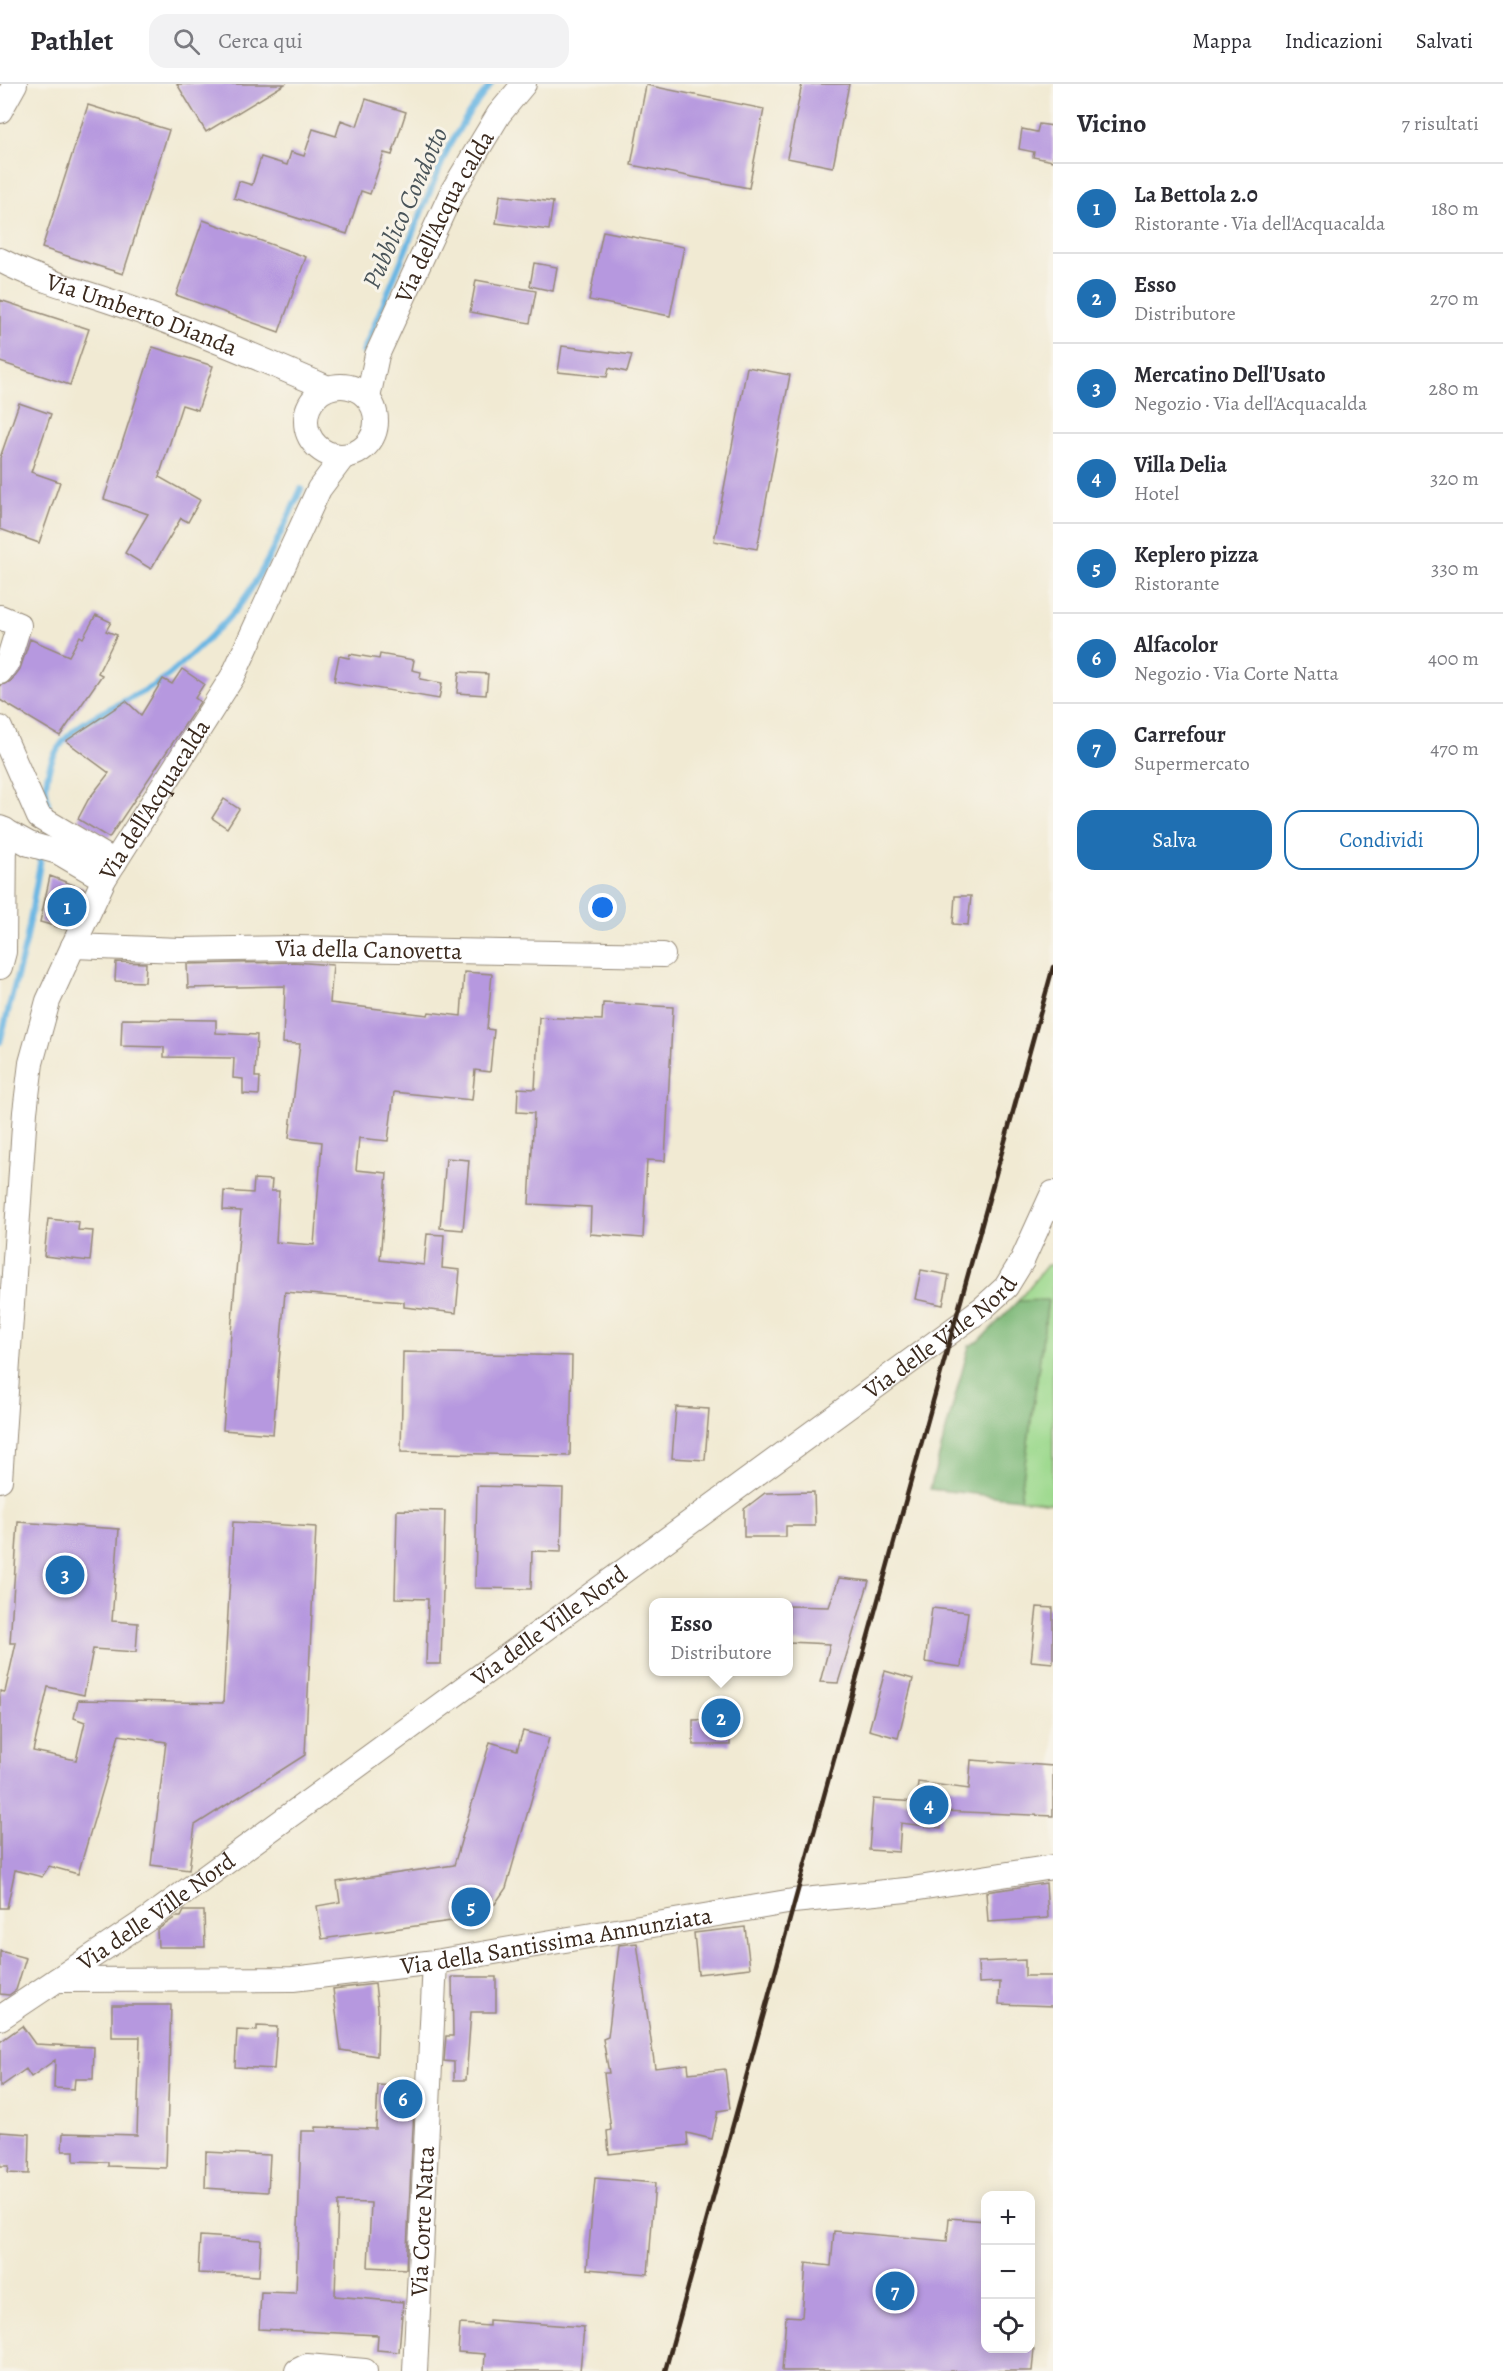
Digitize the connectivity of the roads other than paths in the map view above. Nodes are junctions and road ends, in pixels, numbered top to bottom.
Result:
1 (15, 84) edge
2 (524, 84) edge
3 (0, 111) edge
4 (0, 260) edge
5 (377, 355) junction
6 (284, 369) junction
7 (332, 387) junction
8 (368, 398) junction
9 (307, 410) junction
10 (313, 444) junction
11 (343, 457) junction
12 (319, 489) junction
13 (0, 617) edge
14 (0, 672) edge
15 (0, 728) edge
16 (2, 829) edge
17 (110, 870) junction
18 (73, 946) junction
19 (663, 955) dead end
20 (0, 967) edge
21 (1053, 1193) edge
22 (0, 1480) edge
23 (1053, 1867) edge
24 (435, 1962) junction
25 (57, 1980) junction
26 (0, 2018) edge
27 (297, 2371) edge
28 (365, 2371) edge
29 (415, 2371) edge

1 - 3 street
2 - 5 street, Via dell'Acqua calda
4 - 6 street, Via Umberto Dianda
5 - 7 street, Via dell'Acqua calda
5 - 8 street, Via dell'Acqua calda
6 - 7 street, Via Umberto Dianda
6 - 9 street
7 - 8 street
7 - 9 street
8 - 11 street
9 - 10 street
10 - 11 street
10 - 12 street
11 - 12 street, Via dell'Acquacalda
12 - 17 street, Via dell'Acquacalda
13 - 14 street
15 - 17 street
16 - 17 street
16 - 20 street
17 - 18 street, Via dell'Acquacalda
18 - 19 street, Via della Canovetta
18 - 22 street, Via dell'Acquacalda
21 - 25 street, Via delle Ville Nord
23 - 24 street, Via della Santissima Annunziata
24 - 25 street, Via della Santissima Annunziata
24 - 29 street, Via Corte Natta
25 - 26 street, Via delle Ville Nord
27 - 28 street

